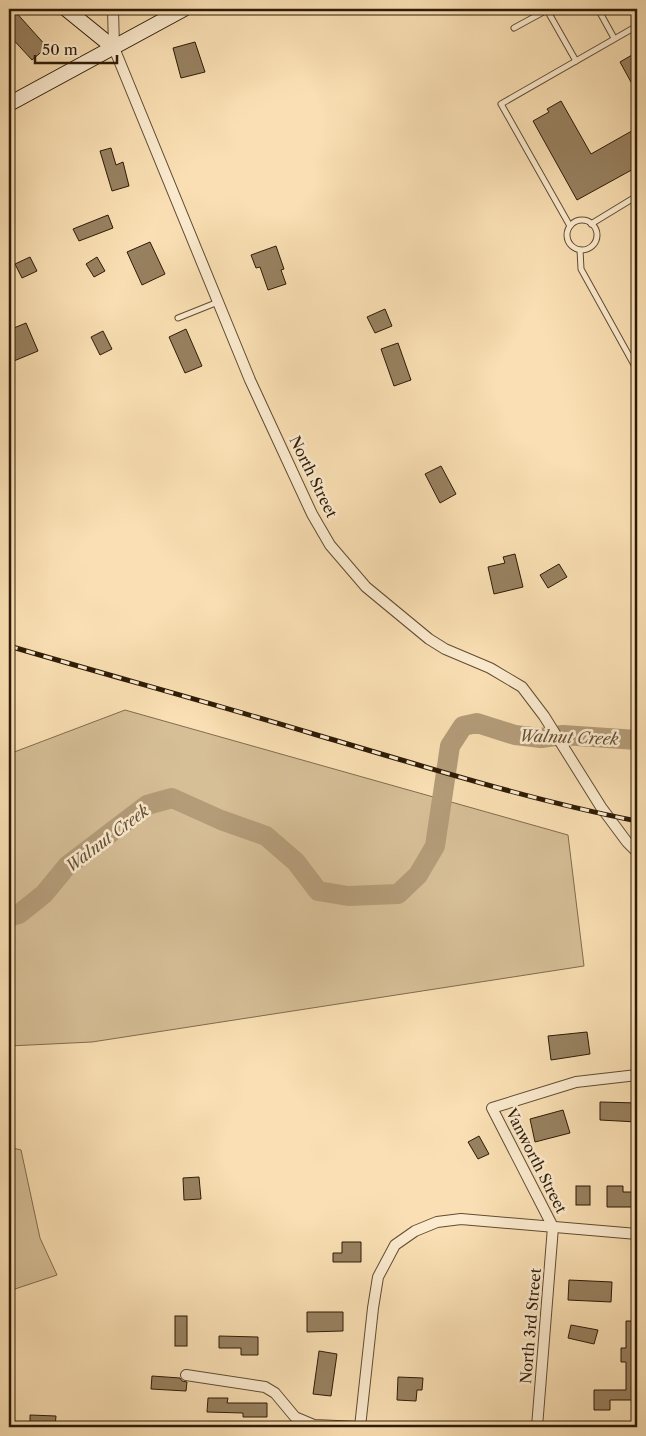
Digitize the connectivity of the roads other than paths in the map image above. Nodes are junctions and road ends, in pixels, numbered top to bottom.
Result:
1 (66, 9) edge
2 (113, 9) edge
3 (184, 9) edge
4 (598, 9) edge
5 (637, 26) edge
6 (514, 28) dead end
7 (614, 38) junction
8 (114, 48) junction
9 (576, 61) junction
10 (9, 104) edge
11 (637, 196) edge
12 (592, 224) junction
13 (570, 226) junction
14 (580, 250) junction
15 (218, 302) junction
16 (178, 318) dead end
17 (636, 367) edge
18 (637, 852) edge
19 (637, 1075) edge
20 (554, 1227) junction
21 (637, 1234) edge
22 (186, 1375) dead end
23 (360, 1427) edge
24 (538, 1427) edge

1 - 8 street
2 - 8 street, North Street
3 - 8 street
4 - 7 lane
5 - 7 lane
6 - 9 lane
7 - 9 lane
8 - 10 street
8 - 15 street, North Street
9 - 13 lane
11 - 12 lane
12 - 13 lane
12 - 14 lane
13 - 14 lane
14 - 17 lane
15 - 16 lane
15 - 18 street, North Street
19 - 20 street, Vanworth Street
20 - 21 street
20 - 23 street
20 - 24 street, North 3rd Street
22 - 23 street

